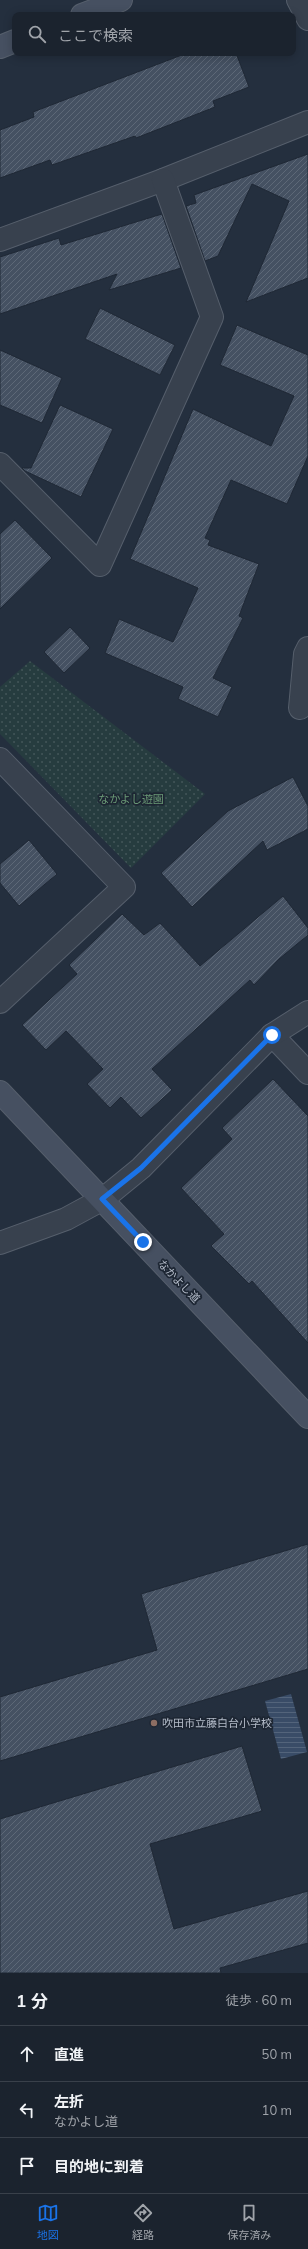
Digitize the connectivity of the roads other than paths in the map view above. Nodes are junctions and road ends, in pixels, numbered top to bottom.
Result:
1 (121, 0) edge
2 (298, 0) edge
3 (90, 12) edge
4 (308, 19) edge
5 (12, 42) edge
6 (0, 46) edge
7 (308, 122) edge
8 (163, 180) junction
9 (0, 240) edge
10 (0, 464) edge
11 (308, 648) edge
12 (300, 708) dead end
13 (0, 759) edge
14 (0, 1002) edge
15 (308, 1012) edge
16 (272, 1035) junction
17 (308, 1074) edge
18 (0, 1092) edge
19 (102, 1199) junction
20 (0, 1243) edge
21 (308, 1417) edge

1 - 3 street
2 - 4 street
5 - 6 street
7 - 8 street
8 - 9 street
8 - 10 street
11 - 12 street
13 - 14 street
15 - 16 street
16 - 17 street
16 - 19 street
18 - 19 street, なかよし道
19 - 20 street
19 - 21 street, なかよし道

